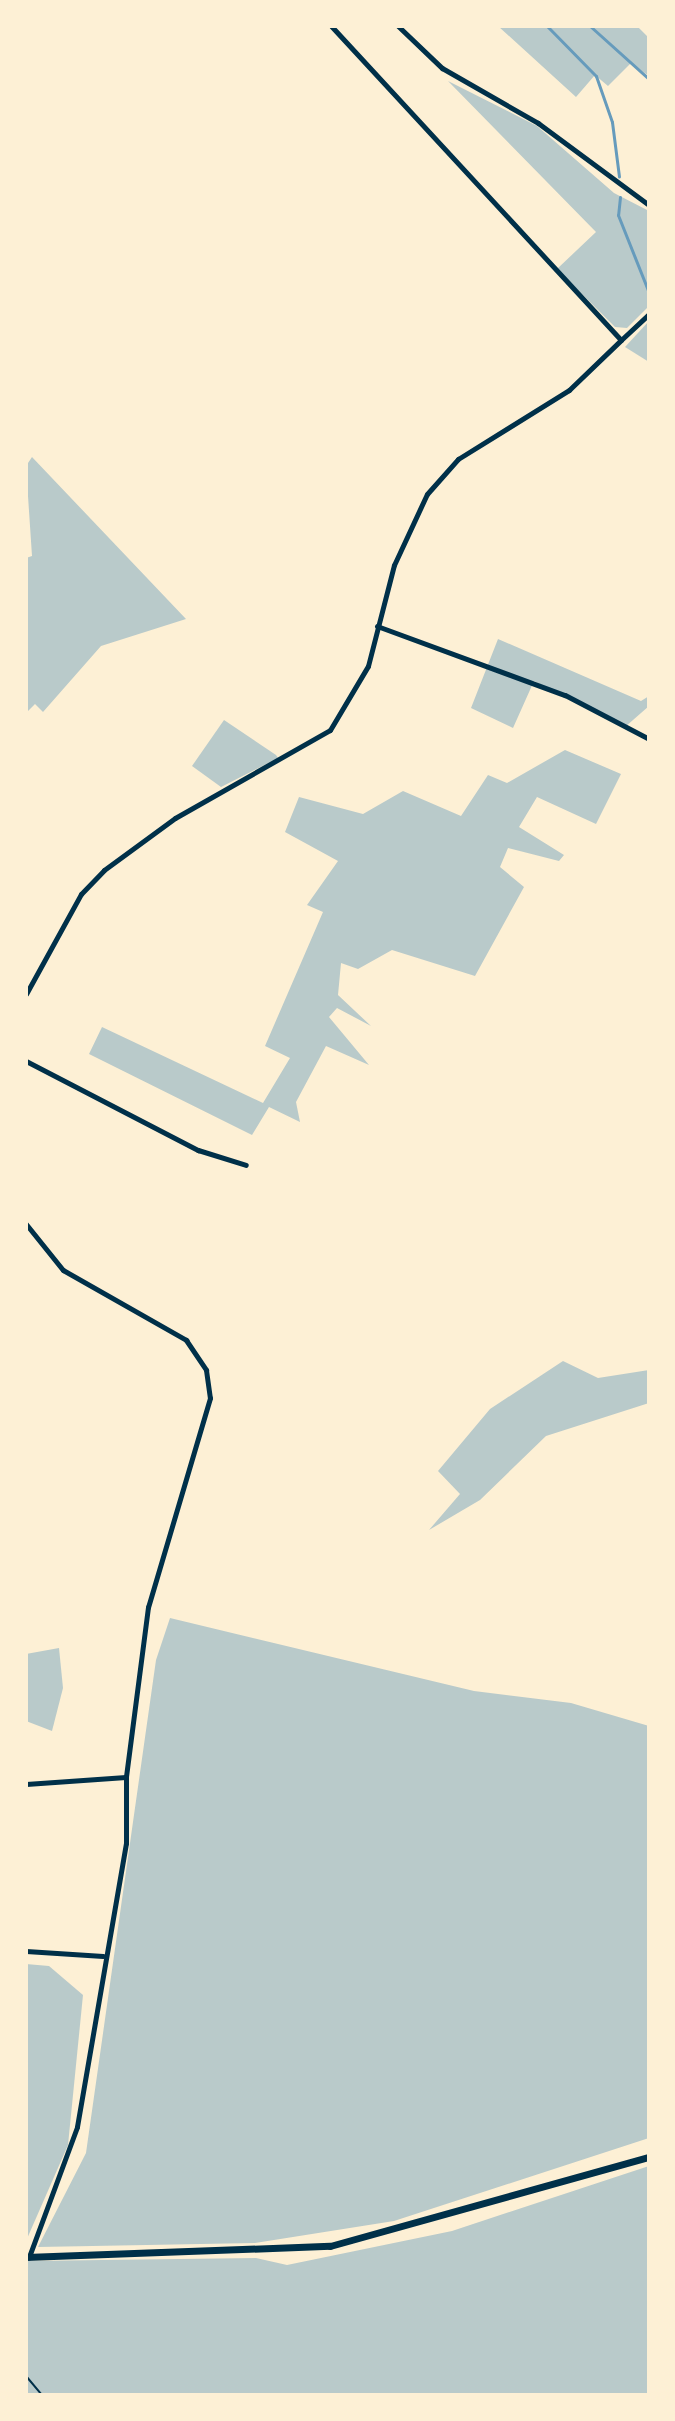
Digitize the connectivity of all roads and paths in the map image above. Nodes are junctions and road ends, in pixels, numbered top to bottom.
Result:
1 (331, 26) edge
2 (398, 26) edge
3 (649, 205) edge
4 (649, 314) edge
5 (621, 340) junction
6 (377, 626) junction
7 (649, 739) edge
8 (26, 994) edge
9 (26, 1061) edge
10 (246, 1165) dead end
11 (26, 1224) edge
12 (126, 1777) junction
13 (26, 1784) edge
14 (26, 1951) edge
15 (103, 1956) junction
16 (649, 2157) edge
17 (27, 2257) edge
18 (26, 2376) edge
19 (42, 2395) edge

1 - 5 street
2 - 3 street
4 - 5 street
5 - 6 street
6 - 7 street
6 - 8 street
9 - 10 street
11 - 12 street
12 - 13 street
12 - 15 street
14 - 15 street
15 - 17 street
16 - 17 street
18 - 19 path

